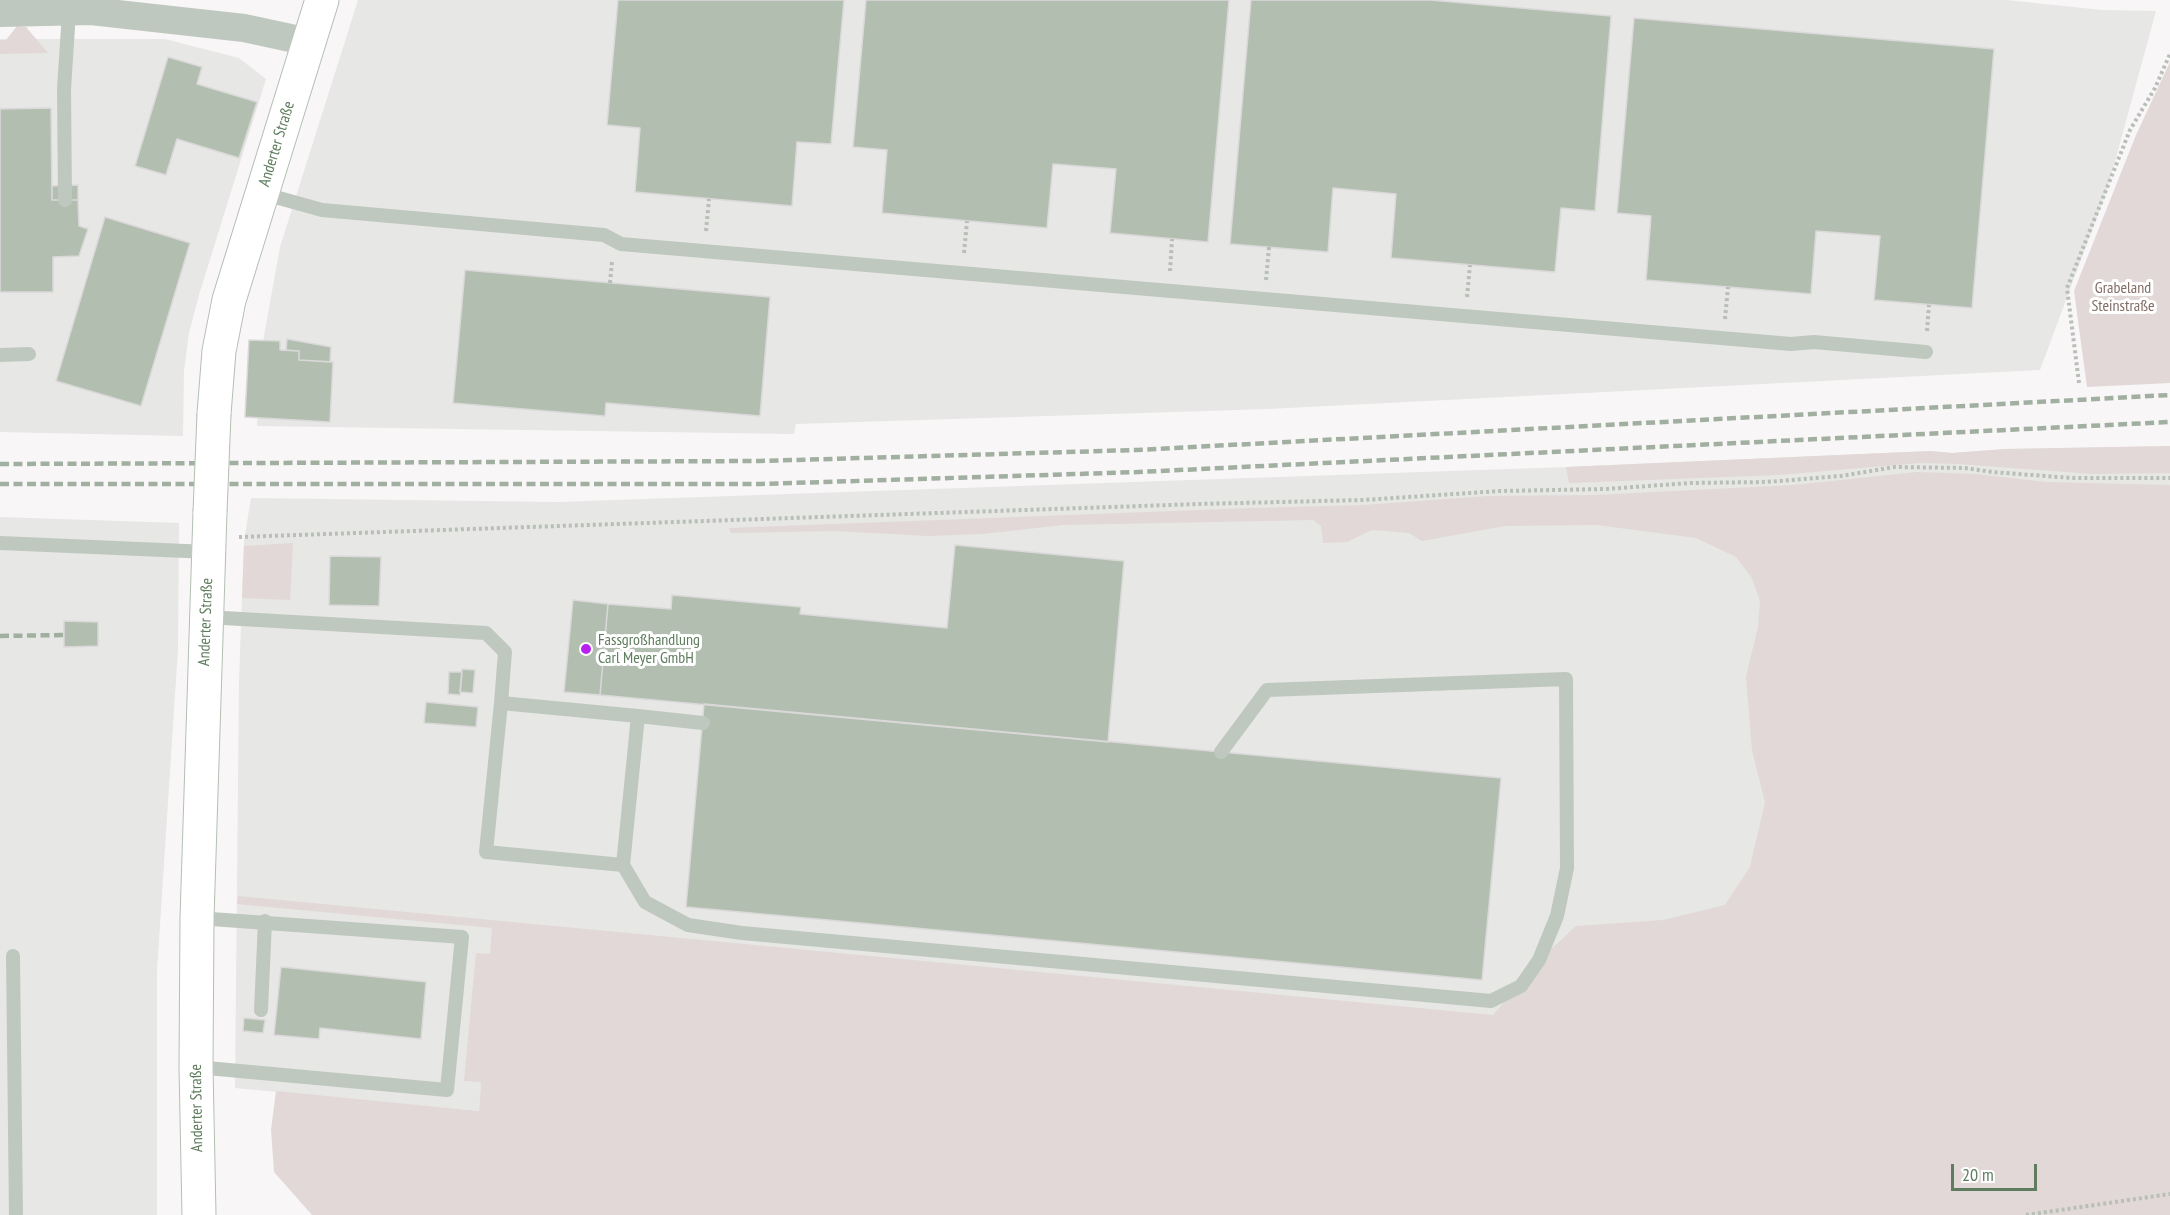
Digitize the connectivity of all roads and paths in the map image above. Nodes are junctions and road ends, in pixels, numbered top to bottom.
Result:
1 (322, 0) edge
2 (16, 8) edge
3 (84, 8) edge
4 (309, 42) junction
5 (2170, 54) edge
6 (261, 193) junction
7 (709, 199) dead end
8 (65, 200) dead end
9 (967, 221) dead end
10 (1172, 239) dead end
11 (1269, 248) dead end
12 (704, 251) junction
13 (1470, 265) dead end
14 (963, 273) junction
15 (1728, 287) dead end
16 (1168, 291) junction
17 (1265, 299) junction
18 (1465, 316) junction
19 (1723, 338) junction
20 (1926, 352) dead end
21 (29, 354) dead end
22 (0, 355) edge
23 (2079, 383) dead end
24 (2170, 478) edge
25 (0, 543) edge
26 (209, 552) junction
27 (206, 617) junction
28 (501, 703) junction
29 (638, 716) junction
30 (703, 723) dead end
31 (1221, 752) dead end
32 (623, 865) junction
33 (197, 918) junction
34 (265, 921) junction
35 (13, 956) dead end
36 (261, 1010) dead end
37 (196, 1067) junction
38 (2170, 1194) edge
39 (16, 1215) edge
40 (199, 1215) edge
41 (2026, 1215) edge

1 - 4 main road, Anderter Straße
2 - 3 street
3 - 4 street
3 - 8 lane
4 - 6 main road, Anderter Straße
5 - 23 path
6 - 12 lane
6 - 26 main road, Anderter Straße, bridge
7 - 12 path
9 - 14 path
10 - 16 path
11 - 17 path
12 - 14 lane
13 - 18 path
14 - 16 lane
15 - 19 path
16 - 17 lane
17 - 18 lane
18 - 19 lane
19 - 20 lane
21 - 22 lane
24 - 26 path
25 - 26 lane
26 - 27 main road, Anderter Straße
27 - 28 lane
27 - 33 main road, Anderter Straße
28 - 29 lane
28 - 32 lane
29 - 30 lane
29 - 32 lane
31 - 32 lane
33 - 34 lane
33 - 37 main road, Anderter Straße
34 - 36 lane
34 - 37 lane
35 - 39 lane
37 - 40 main road, Anderter Straße
38 - 41 path

